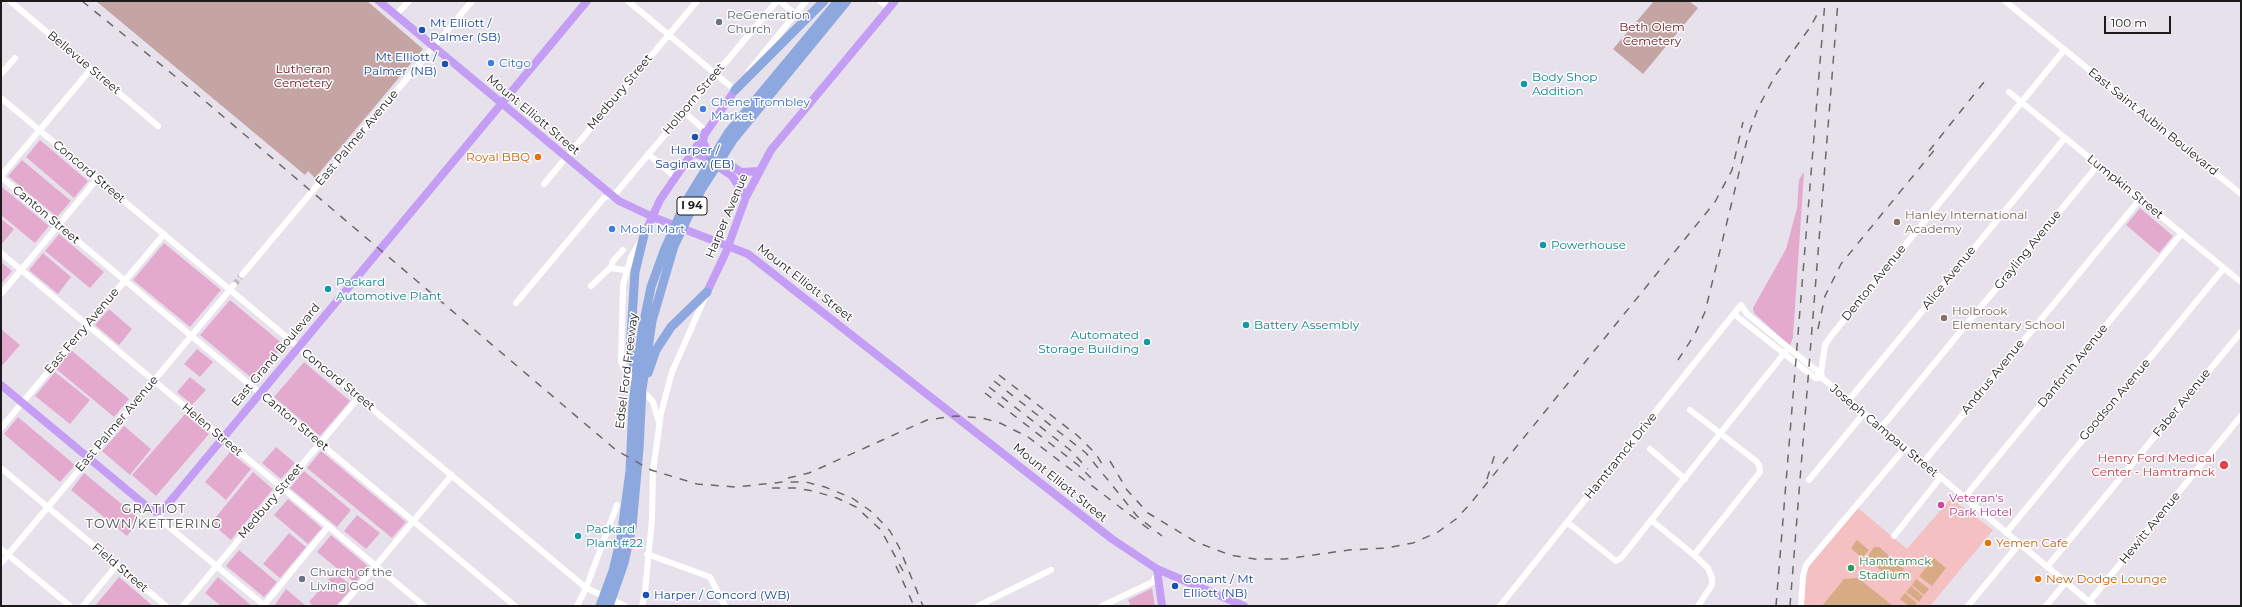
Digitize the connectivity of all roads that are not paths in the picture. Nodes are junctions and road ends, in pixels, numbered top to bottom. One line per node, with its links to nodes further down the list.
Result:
1 (10, 1): 22 (street, Bellevue Street)
2 (379, 1): 17 (main road, Mount Elliott Street)
3 (408, 1): 17 (street)
4 (472, 1): 19 (street, East Palmer Avenue)
5 (587, 1): 29 (main road, East Grand Boulevard)
6 (628, 1): 18 (street)
7 (697, 1): 18 (street, Medbury Street)
8 (778, 1): 16 (street); 24 (street, Holborn Street)
9 (806, 1): 16 (street)
10 (824, 1): 25 (highway)
11 (838, 1): 78 (highway, Edsel Ford Freeway / I 94)
12 (847, 1): 82 (highway, Edsel Ford Freeway / I 94)
13 (880, 1): 15 (street)
14 (2005, 1): 20 (street, East Saint Aubin Boulevard)
15 (892, 4): 40 (main road, Harper Avenue)
16 (795, 14): 25 (street)
17 (396, 16): 19 (main road, Mount Elliott Street)
18 (668, 35): 24 (street); 38 (street, Medbury Street)
19 (434, 47): 29 (main road, Mount Elliott Street); 62 (street, East Palmer Avenue)
20 (2064, 50): 28 (street, Denton Avenue); 46 (street, East Saint Aubin Boulevard)
21 (15, 58): 23 (street)
22 (91, 69): 31 (street, Bellevue Street); 32 (street)
23 (1, 74)
24 (716, 74): 25 (street); 30 (street, Holborn Street)
25 (735, 90): 33 (main road)
26 (2009, 92): 28 (street, Lumpkin Street)
27 (1, 98): 32 (street, Concord Street)
28 (2022, 103): 34 (street, Lumpkin Street); 79 (street, Denton Avenue)
29 (501, 104): 38 (main road, Mount Elliott Street); 75 (main road, East Grand Boulevard)
30 (684, 112): 33 (street); 36 (street, Holborn Street)
31 (158, 126)
32 (39, 130): 42 (street); 44 (street, Concord Street)
33 (705, 131): 35 (main road); 37 (main road, Harper Avenue)
34 (2064, 138): 39 (street, Lumpkin Street); 86 (street, Alice Avenue)
35 (705, 153): 37 (main road); 41 (main road)
36 (648, 154): 43 (street); 47 (street, Holborn Street)
37 (689, 155): 43 (main road, Harper Avenue)
38 (566, 158): 45 (street, Medbury Street); 47 (main road, Mount Elliott Street)
39 (2098, 165): 49 (street, Lumpkin Street); 94 (street, Grayling Avenue)
40 (759, 172): 41 (main road); 48 (main road, Harper Avenue)
41 (734, 173): 48 (main road)
42 (1, 176): 51 (street, Canton Street)
43 (675, 176): 50 (main road, Harper Avenue)
44 (97, 179): 51 (street); 53 (street, Concord Street)
45 (544, 184)
46 (2241, 194)
47 (610, 195): 50 (main road, Mount Elliott Street); 69 (street, Holborn Street)
48 (746, 197): 55 (main road, Harper Avenue)
49 (2140, 199): 52 (street, Lumpkin Street); 101 (street, Andrus Avenue)
50 (653, 217): 54 (main road, Harper Avenue); 55 (main road, Mount Elliott Street)
51 (58, 225): 60 (street); 63 (street, Canton Street)
52 (2182, 233): 59 (street, Lumpkin Street); 108 (street, Danforth Avenue)
53 (164, 234): 63 (street, East Ferry Avenue); 66 (street, Concord Street)
54 (644, 235): 61 (street, Harper Avenue); 78 (highway)
55 (728, 244): 67 (main road, Harper Avenue); 128 (main road, Mount Elliott Street)
56 (623, 250): 58 (street)
57 (1, 253): 60 (street, Helen Street)
58 (611, 267): 61 (street); 65 (street)
59 (2224, 268): 64 (street, Lumpkin Street); 116 (street, Goodson Avenue)
60 (21, 270): 68 (street); 72 (street, Helen Street)
61 (626, 270): 88 (street, Harper Avenue)
62 (242, 275)
63 (125, 280): 72 (street, East Ferry Avenue); 74 (street, Canton Street)
64 (2241, 282)
65 (591, 286)
66 (232, 287): 74 (street, East Palmer Avenue); 75 (street, Concord Street)
67 (707, 292): 82 (highway); 85 (street, Harper Avenue)
68 (1, 294)
69 (516, 303)
70 (1741, 305): 71 (street, Hamtramck Drive); 76 (street, Joseph Campau Street)
71 (1734, 314): 77 (street, Joseph Campau Street); 114 (street, Hamtramck Drive)
72 (87, 325): 80 (street, Helen Street); 87 (street, East Ferry Avenue)
73 (2241, 332): 127 (street, Faber Avenue)
74 (191, 336): 80 (street, East Palmer Avenue); 83 (street, Canton Street)
75 (298, 348): 83 (main road, East Grand Boulevard); 84 (street, Concord Street)
76 (1788, 348): 77 (street); 79 (street, Joseph Campau Street)
77 (1784, 353): 79 (street, Joseph Campau Street); 95 (street)
78 (636, 374): 145 (highway, Edsel Ford Freeway / I 94)
79 (1822, 378): 86 (street, Joseph Campau Street)
80 (154, 380): 96 (street, Helen Street); 100 (street, East Palmer Avenue)
81 (1, 385): 87 (main road)
82 (642, 389): 146 (highway, Edsel Ford Freeway / I 94)
83 (260, 393): 96 (main road, East Grand Boulevard); 97 (street, Canton Street)
84 (359, 397): 97 (street, Medbury Street); 103 (street, Concord Street)
85 (664, 400): 88 (street); 93 (street, Harper Avenue)
86 (1848, 401): 90 (street, Joseph Campau Street)
87 (22, 402): 92 (street, East Ferry Avenue); 100 (main road)
88 (653, 402): 93 (street, Harper Avenue)
89 (1690, 410): 95 (street)
90 (1864, 413): 94 (street, Joseph Campau Street); 106 (street)
91 (2241, 416): 134 (street, Hewitt Avenue)
92 (1, 428)
93 (658, 428): 120 (street, Harper Avenue)
94 (1881, 428): 98 (street, Joseph Campau Street)
95 (1722, 433): 105 (street); 122 (street)
96 (223, 438): 107 (street, Helen Street); 111 (main road, East Grand Boulevard)
97 (320, 443): 107 (street, Medbury Street); 113 (street, Canton Street)
98 (1905, 448): 101 (street, Joseph Campau Street); 155 (street)
99 (1650, 449): 105 (street)
100 (89, 458): 110 (street, East Palmer Avenue); 111 (main road)
101 (1923, 463): 104 (street, Joseph Campau Street)
102 (1, 468): 110 (street, Field Street)
103 (452, 475): 113 (street); 131 (street, Concord Street)
104 (1940, 478): 108 (street, Joseph Campau Street); 117 (street)
105 (1685, 479): 112 (street)
106 (1809, 480)
107 (282, 488): 115 (street, Helen Street); 125 (street, Medbury Street)
108 (1964, 498): 116 (street, Joseph Campau Street)
109 (617, 505): 131 (street)
110 (48, 507): 121 (street, East Palmer Avenue); 124 (street, Field Street)
111 (157, 512): 125 (street)
112 (1651, 520): 114 (street); 122 (street)
113 (413, 521): 126 (street); 143 (street, Canton Street)
114 (1567, 522): 153 (street, Hamtramck Drive)
115 (328, 527): 126 (street, Helen Street); 135 (street)
116 (2006, 532): 118 (street, Joseph Campau Street)
117 (1894, 536)
118 (2019, 544): 127 (street, Joseph Campau Street); 156 (street)
119 (1, 550): 121 (street)
120 (647, 554): 147 (street, Harper Avenue); 148 (street)
121 (8, 555): 123 (street, East Palmer Avenue); 137 (street)
122 (1694, 555): 154 (street)
123 (1, 563)
124 (118, 565): 138 (street); 139 (street, Field Street)
125 (216, 566): 135 (street); 140 (street, Medbury Street)
126 (376, 566): 141 (street); 142 (street, Helen Street)
127 (2047, 567): 130 (street, Joseph Campau Street)
128 (1157, 569): 132 (main road, Mount Elliott Street); 150 (street); 151 (main road)
129 (1051, 570): 133 (street)
130 (2065, 582): 134 (street, Joseph Campau Street); 157 (street)
131 (588, 589): 136 (street, Concord Street); 144 (street)
132 (1229, 603): 152 (main road, Mount Elliott Street)
133 (987, 604): 149 (street)
134 (2091, 604)
135 (265, 605)
136 (624, 605)
137 (70, 606)
138 (84, 606)
139 (166, 606)
140 (183, 606)
141 (342, 606)
142 (423, 606)
143 (515, 606)
144 (577, 606)
145 (600, 606)
146 (609, 606)
147 (642, 606)
148 (725, 606)
149 (978, 606)
150 (1102, 606)
151 (1162, 606)
152 (1244, 606)
153 (1500, 606)
154 (1698, 606)
155 (1801, 606)
156 (1968, 606)
157 (2046, 606)

